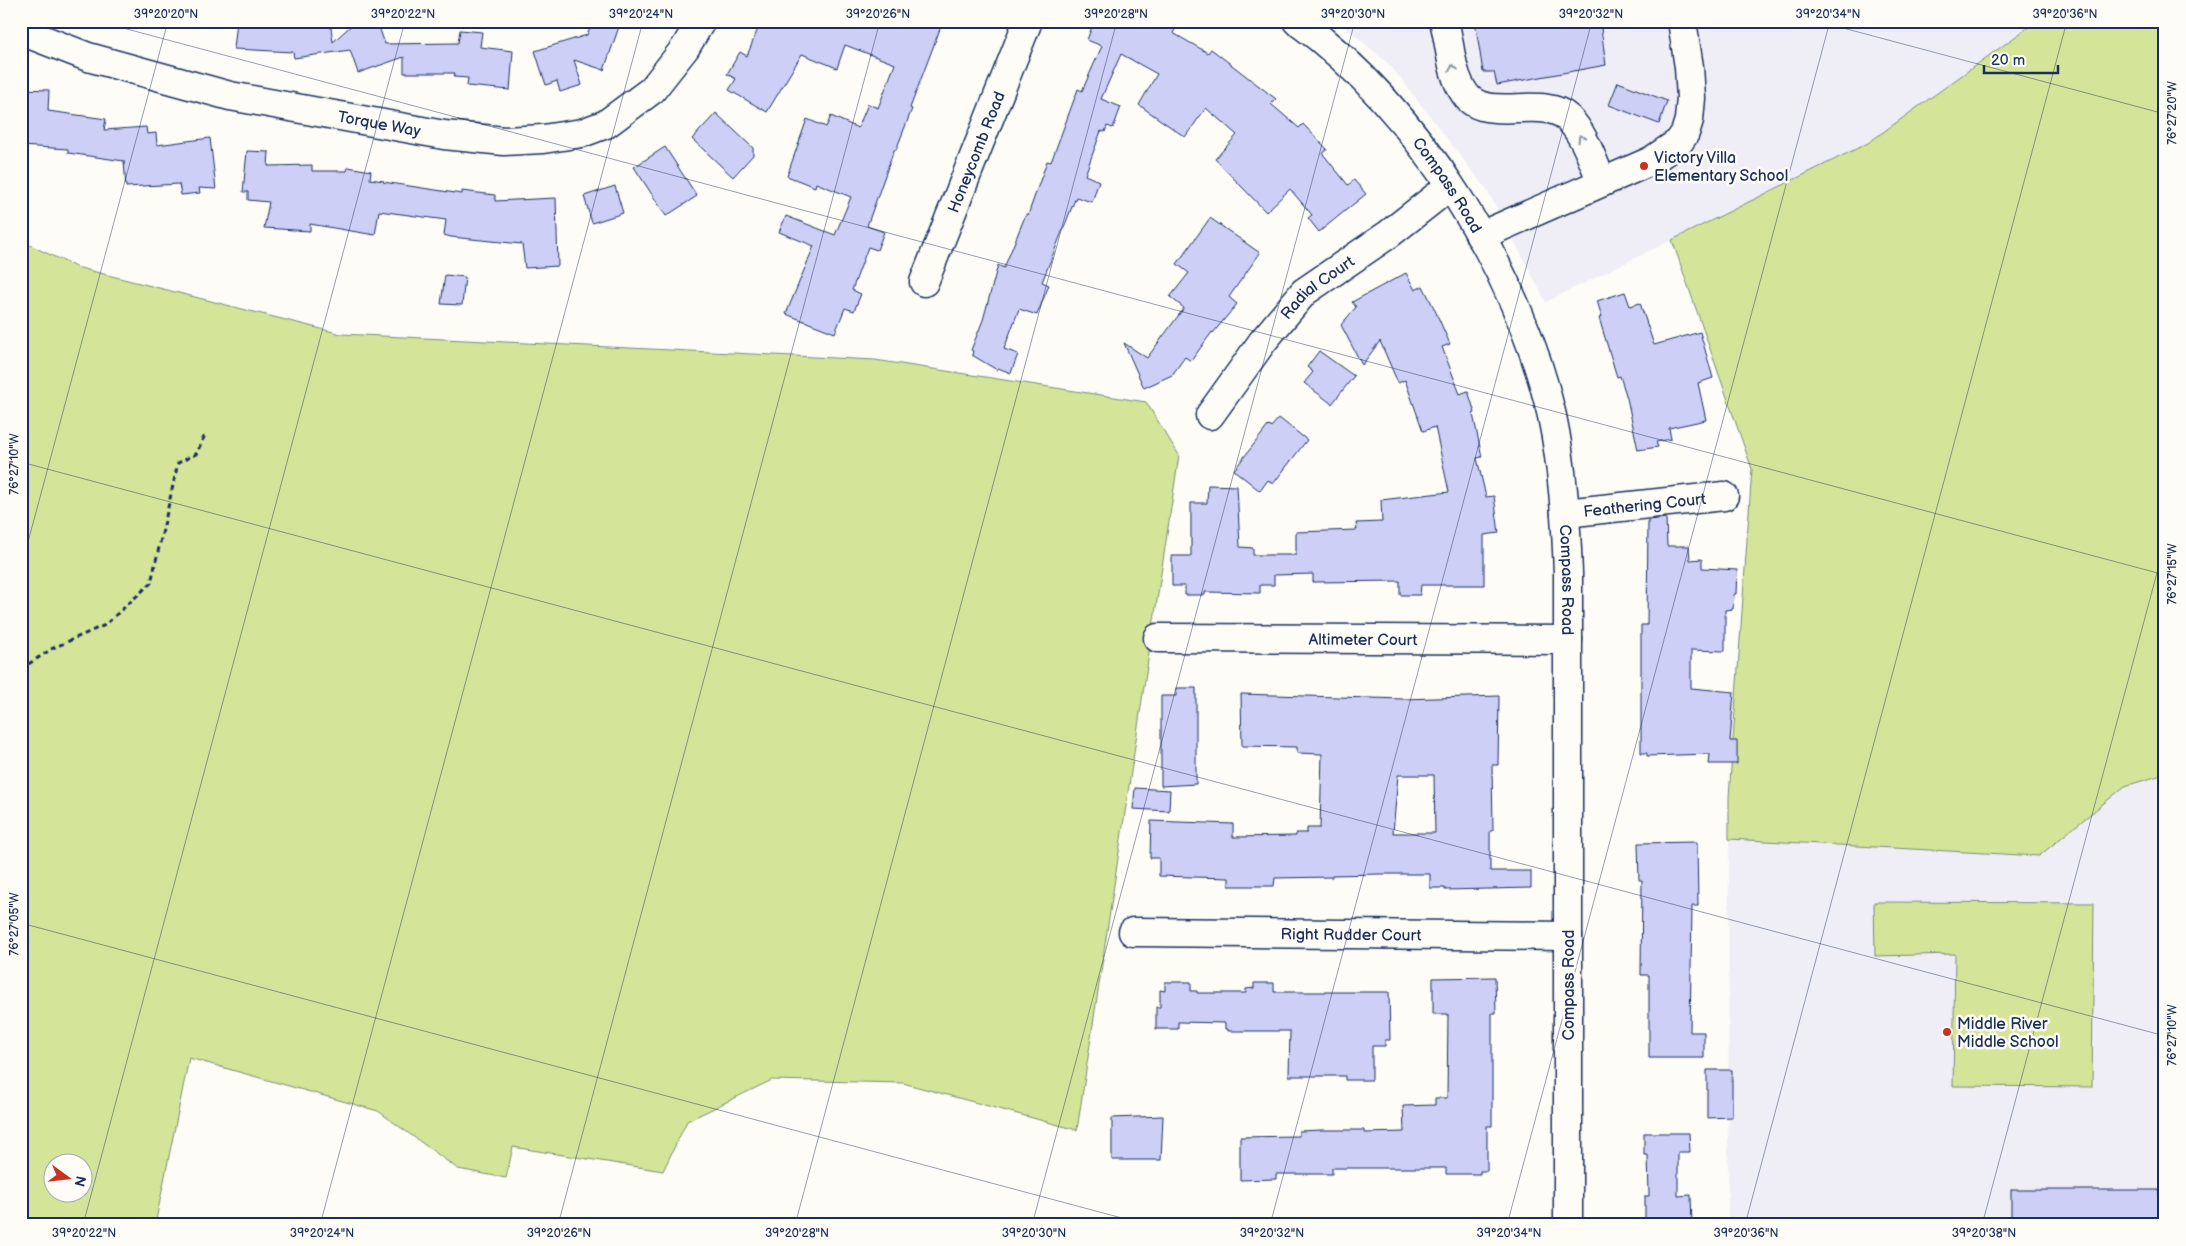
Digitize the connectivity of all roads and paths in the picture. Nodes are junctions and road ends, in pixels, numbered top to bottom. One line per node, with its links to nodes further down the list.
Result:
1 (701, 21): 6 (street, Torque Way)
2 (1028, 21): 10 (street, Honeycomb Road)
3 (1297, 21): 8 (street, Compass Road)
4 (1444, 21): 7 (street, one-way to 4)
5 (1682, 21): 7 (street)
6 (21, 30)
7 (1602, 182): 9 (street)
8 (1450, 186): 9 (street, Compass Road); 11 (street, Radial Court)
9 (1480, 236): 14 (street, Compass Road)
10 (924, 282)
11 (1210, 416)
12 (205, 435): 17 (path)
13 (1724, 496): 14 (street, Feathering Court)
14 (1566, 514): 16 (street, Compass Road)
15 (1158, 638): 16 (street, Altimeter Court)
16 (1568, 640): 19 (street, Compass Road)
17 (21, 669)
18 (1133, 932): 19 (street, Right Rudder Court)
19 (1568, 936): 20 (street, Compass Road)
20 (1568, 1225)

